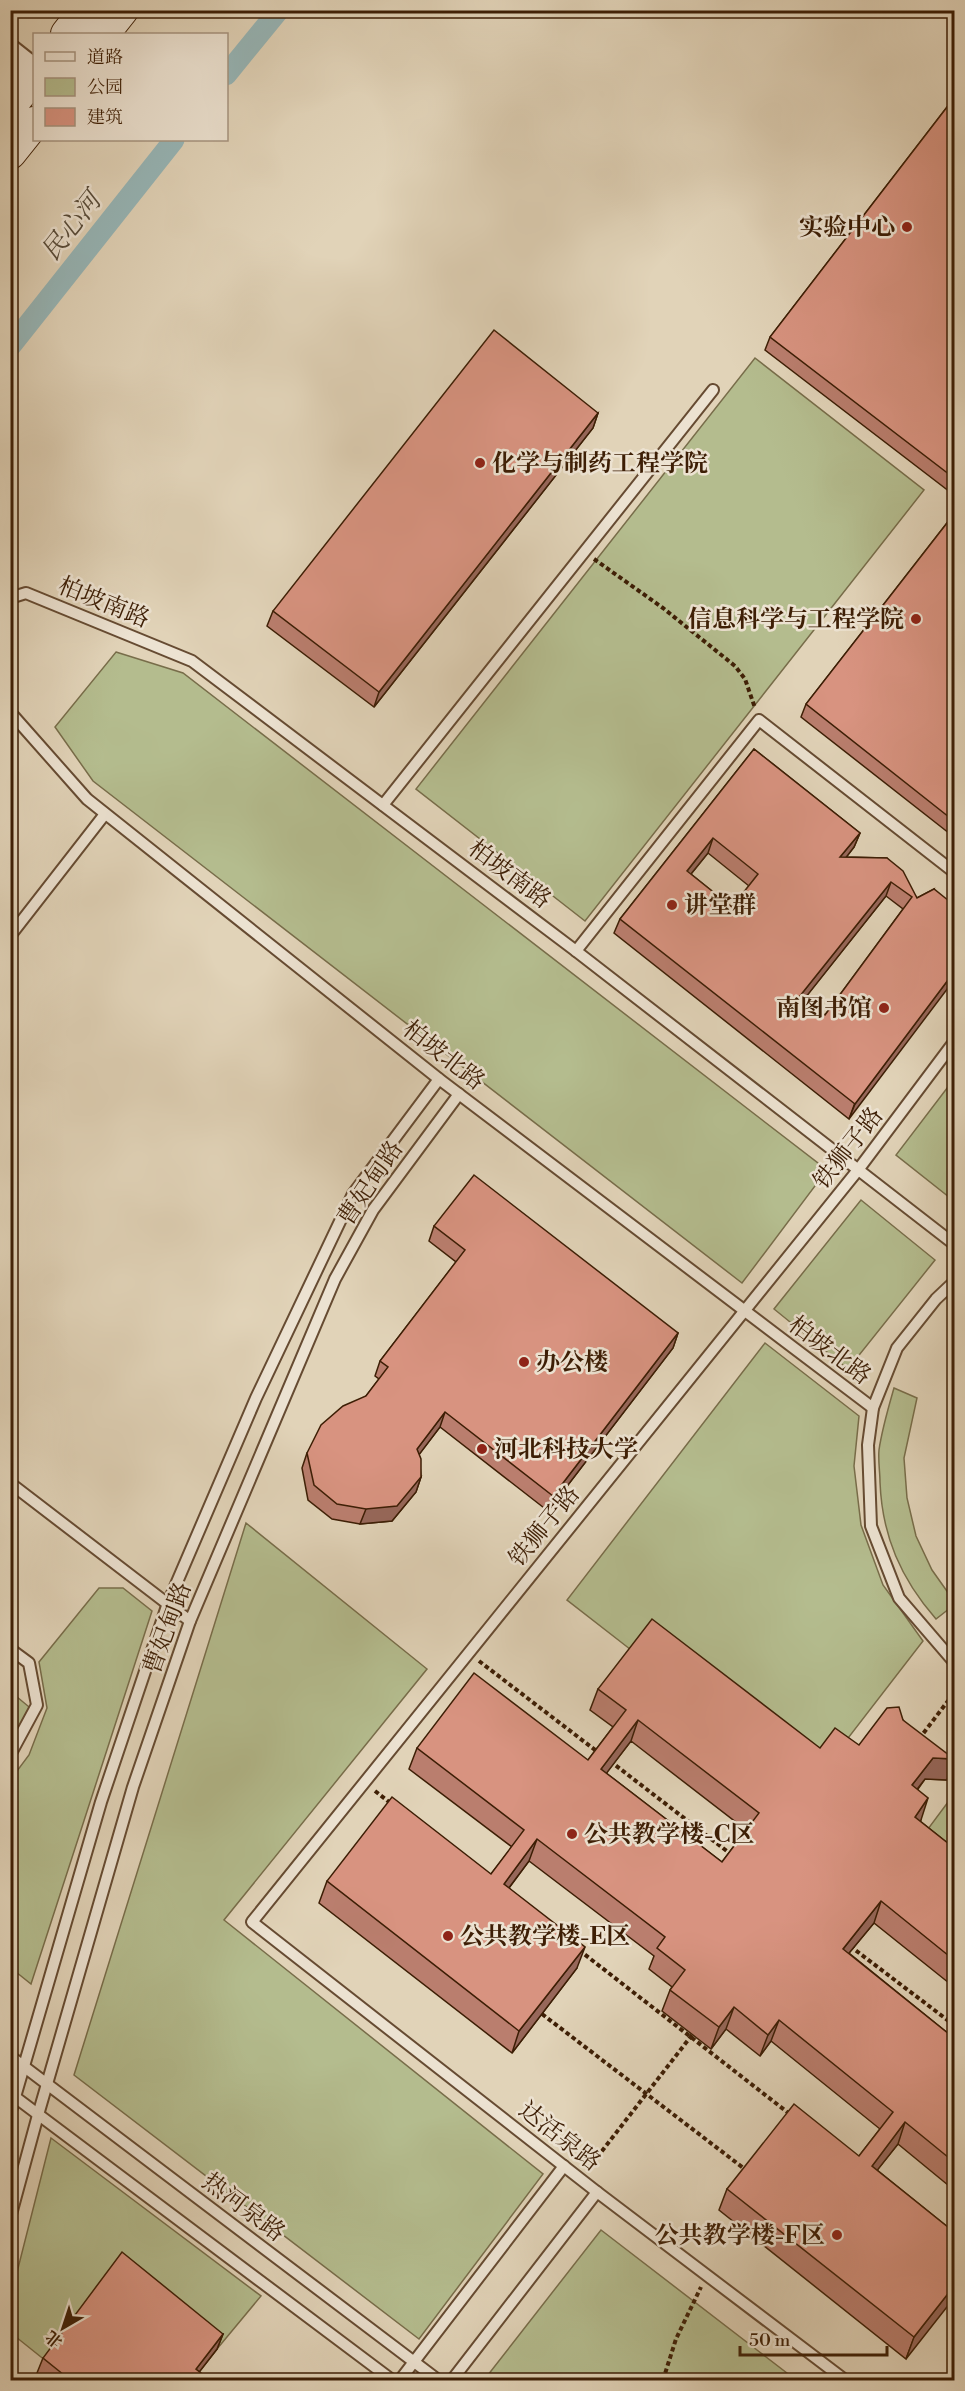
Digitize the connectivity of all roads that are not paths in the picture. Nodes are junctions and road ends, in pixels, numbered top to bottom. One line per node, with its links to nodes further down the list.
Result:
1 (86, 10): 3 (main road)
2 (122, 10): 4 (main road)
3 (68, 33)
4 (104, 33)
5 (10, 51): 6 (street)
6 (33, 69)
7 (33, 76): 8 (main road)
8 (10, 106)
9 (33, 124): 10 (main road)
10 (10, 153)
11 (713, 390): 14 (lane)
12 (10, 598): 14 (lane, 柏坡南路)
13 (10, 712): 15 (lane, 柏坡北路)
14 (383, 805): 18 (lane, 柏坡南路)
15 (105, 814): 17 (lane); 20 (lane, 柏坡北路)
16 (954, 872): 18 (lane)
17 (10, 936)
18 (576, 951): 22 (lane, 柏坡南路)
19 (954, 1041): 22 (lane, 铁狮子路)
20 (439, 1079): 21 (lane, 柏坡北路); 28 (lane, 曹妃甸路)
21 (459, 1094): 25 (lane, 柏坡北路); 29 (lane, 曹妃甸路)
22 (858, 1170): 23 (lane, 柏坡南路); 25 (lane, 铁狮子路)
23 (954, 1244)
24 (954, 1282): 26 (lane)
25 (744, 1311): 26 (lane, 柏坡北路); 33 (lane, 铁狮子路)
26 (873, 1408): 31 (lane)
27 (10, 1483): 28 (lane)
28 (168, 1604): 29 (lane); 35 (lane, 曹妃甸路)
29 (190, 1621): 36 (lane, 曹妃甸路)
30 (10, 1649): 32 (lane)
31 (954, 1662)
32 (10, 1755)
33 (252, 1922): 40 (lane, 达活泉路)
34 (10, 2056): 35 (lane, 热河泉路)
35 (24, 2067): 36 (lane, 热河泉路); 37 (lane, 曹妃甸路)
36 (47, 2084): 39 (lane, 曹妃甸路); 43 (lane, 热河泉路)
37 (13, 2096): 38 (lane, 曹妃甸路); 39 (lane, 热河泉路)
38 (10, 2114)
39 (38, 2115): 42 (lane, 曹妃甸路); 44 (lane, 热河泉路)
40 (564, 2166): 41 (lane, 达活泉路); 43 (lane)
41 (597, 2192): 47 (lane); 48 (lane, 达活泉路)
42 (10, 2218)
43 (414, 2362): 45 (lane); 46 (lane, 热河泉路)
44 (392, 2380)
45 (400, 2380)
46 (438, 2380)
47 (452, 2380)
48 (845, 2380)

